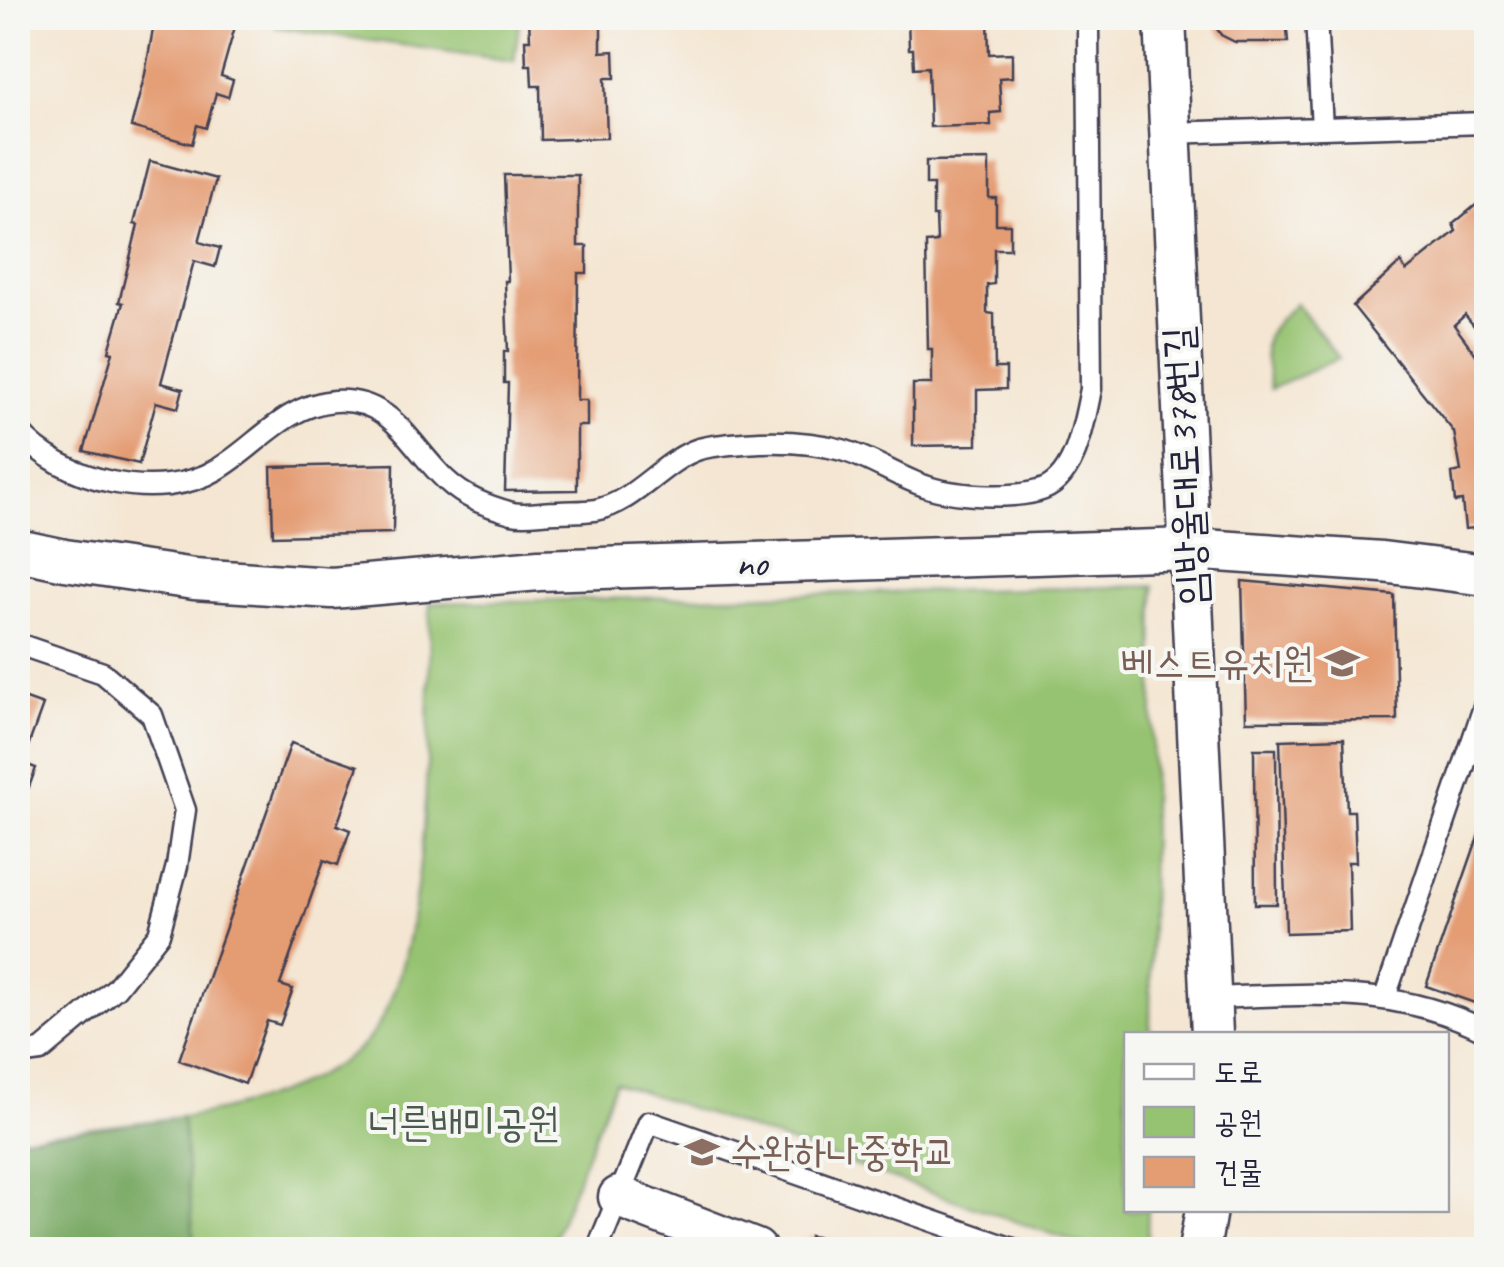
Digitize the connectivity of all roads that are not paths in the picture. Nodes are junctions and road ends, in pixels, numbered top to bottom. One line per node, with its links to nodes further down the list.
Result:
1 (1165, 18): 6 (street, 임방울대로378번길)
2 (1316, 18): 5 (lane)
3 (1088, 25): 7 (lane)
4 (1486, 123): 5 (lane)
5 (1322, 128): 6 (lane)
6 (1169, 133): 8 (street, 임방울대로378번길)
7 (18, 430)
8 (1189, 549): 9 (street, no); 10 (street, no); 14 (street, 임방울대로378번길)
9 (18, 550)
10 (1486, 576)
11 (18, 644): 16 (lane)
12 (1486, 701): 13 (lane)
13 (1385, 997): 14 (lane); 15 (lane)
14 (1211, 1016)
15 (1486, 1031)
16 (18, 1054)
17 (619, 1197): 19 (lane); 20 (street); 21 (lane)
18 (1206, 1212): 22 (street)
19 (596, 1250)
20 (756, 1250)
21 (1016, 1250)
22 (1199, 1250)

